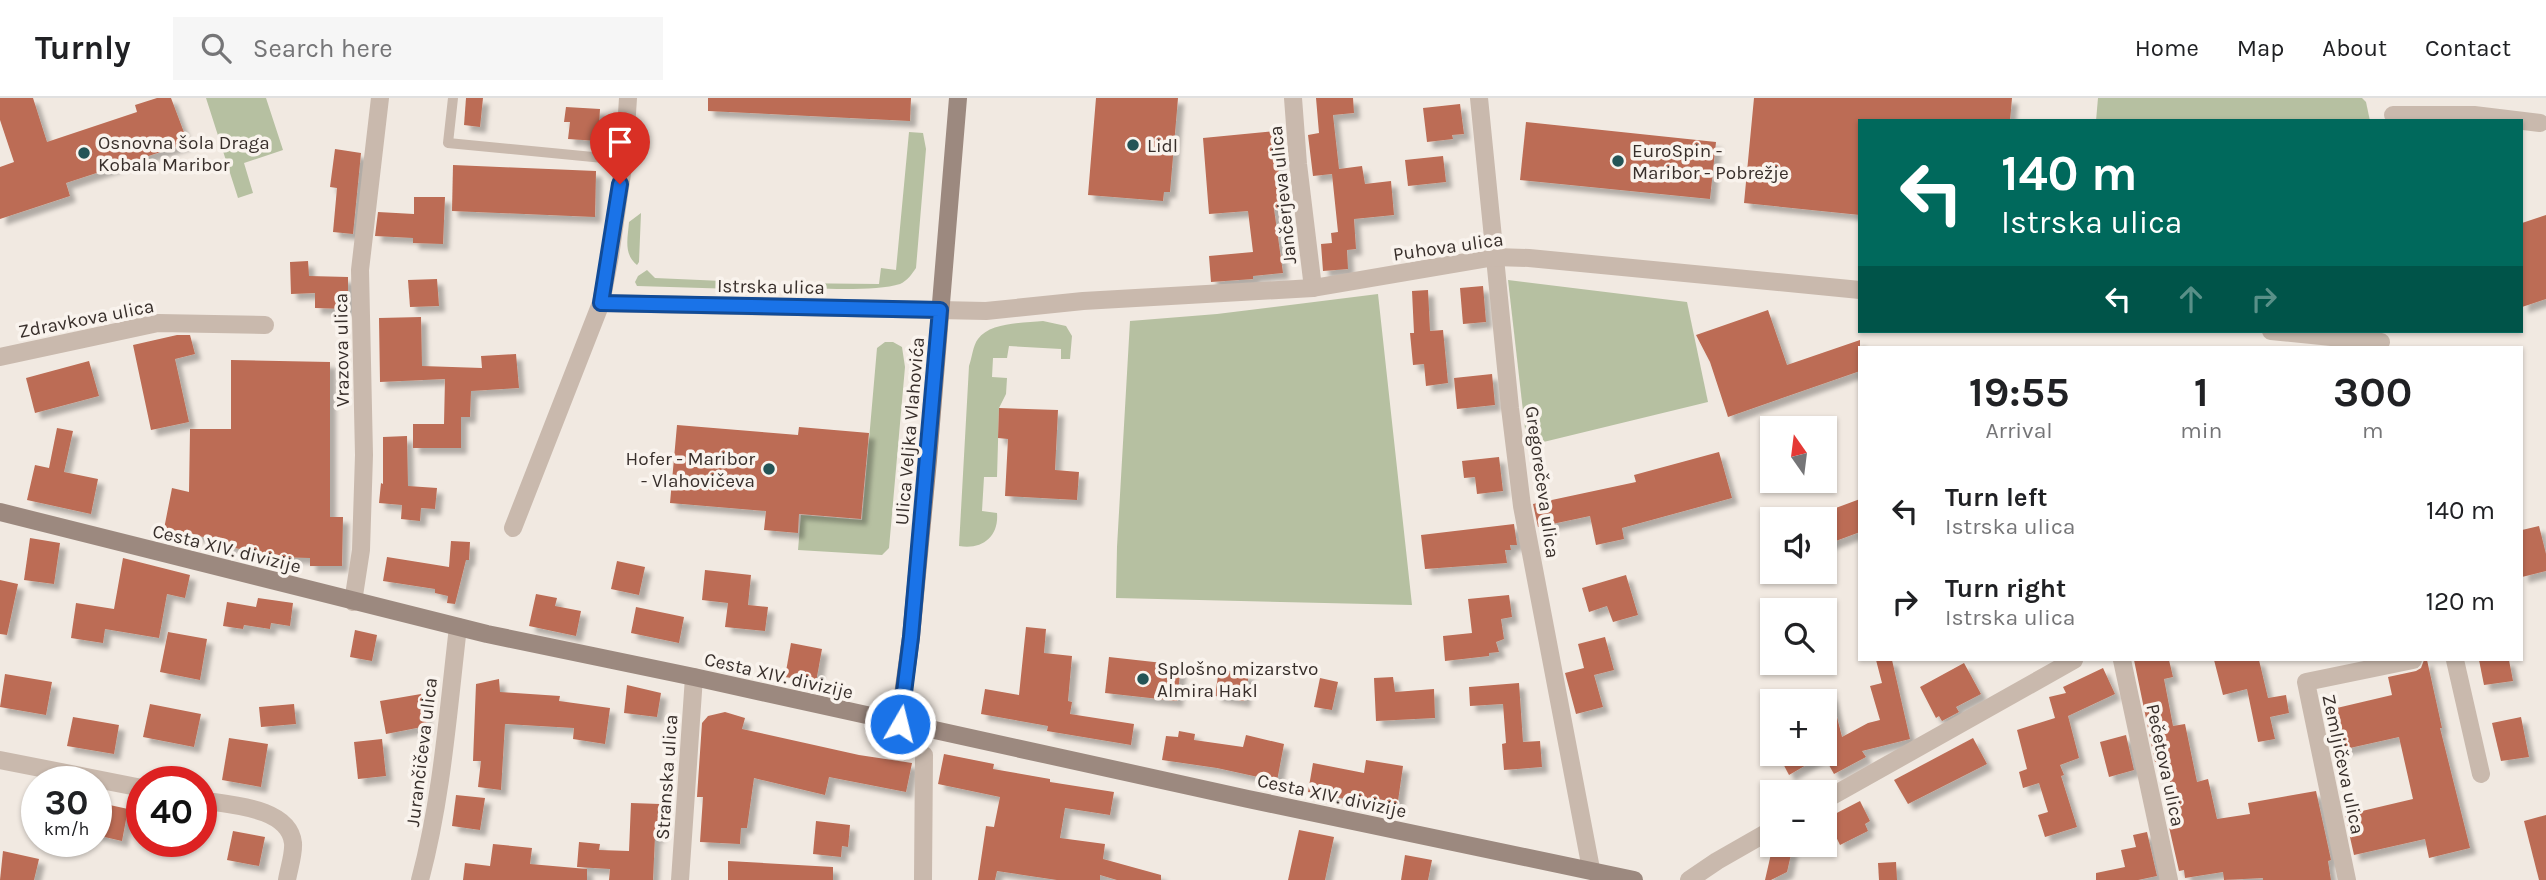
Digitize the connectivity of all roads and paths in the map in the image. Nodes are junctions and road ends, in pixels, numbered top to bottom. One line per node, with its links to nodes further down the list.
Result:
1 (380, 98): 24 (street, Vrazova ulica)
2 (453, 98): 11 (lane)
3 (628, 98): 11 (street)
4 (958, 98): 17 (street, Ulica Veljka Vlahovića)
5 (1293, 98): 13 (street, Jančerjeva ulica)
6 (1479, 98): 12 (street, Gregorečeva ulica)
7 (2394, 111): 8 (street)
8 (2508, 119)
9 (2523, 121): 10 (street)
10 (2543, 123)
11 (624, 160): 16 (street)
12 (1495, 257): 13 (street, Puhova ulica); 14 (street, Puhova ulica); 39 (street, Gregorečeva ulica)
13 (1313, 288): 15 (street, Puhova ulica)
14 (1858, 290)
15 (1083, 301): 17 (street, Istrska ulica)
16 (601, 303): 17 (street, Istrska ulica); 23 (street)
17 (940, 310): 31 (street, Ulica Veljka Vlahovića)
18 (265, 325): 21 (street, Zdravkova ulica)
19 (2296, 333): 20 (street)
20 (2382, 340)
21 (0, 356)
22 (0, 512): 24 (street, Cesta XIV. divizije)
23 (513, 528)
24 (354, 601): 25 (street, Cesta XIV. divizije)
25 (458, 627): 30 (street, Cesta XIV. divizije); 41 (street, Jurančičeva ulica)
26 (2072, 661): 36 (street)
27 (2122, 661): 46 (street, Pečetova ulica)
28 (2408, 661): 47 (street, Zemljičeva ulica)
29 (2455, 661): 34 (street)
30 (694, 677): 31 (street, Cesta XIV. divizije); 42 (street, Stranska ulica)
31 (900, 724): 39 (street, Cesta XIV. divizije)
32 (923, 755): 43 (street)
33 (0, 760): 35 (street)
34 (2481, 774)
35 (126, 785)
36 (1837, 793)
37 (217, 803): 40 (street)
38 (1760, 836): 45 (street)
39 (1591, 869): 44 (street, Cesta XIV. divizije)
40 (286, 880)
41 (421, 880)
42 (680, 880)
43 (923, 880)
44 (1634, 880)
45 (1689, 880)
46 (2169, 880)
47 (2347, 880)

